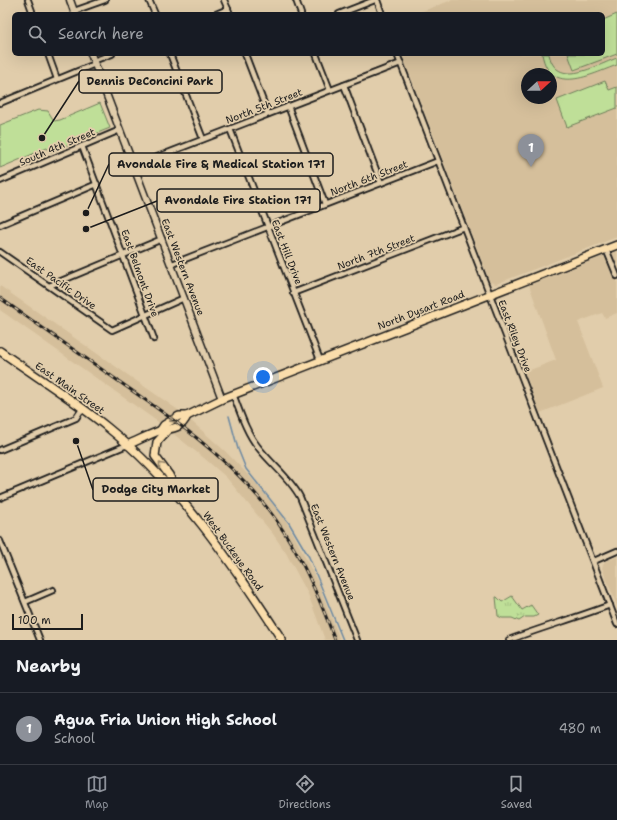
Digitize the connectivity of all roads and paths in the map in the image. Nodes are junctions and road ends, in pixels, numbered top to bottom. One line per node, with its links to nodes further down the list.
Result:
1 (28, 0): 8 (street)
2 (70, 0): 9 (main road)
3 (105, 0): 10 (street)
4 (150, 0): 11 (street)
5 (224, 0): 12 (street)
6 (296, 0): 13 (street)
7 (376, 0): 14 (street); 15 (street)
8 (32, 11)
9 (75, 12)
10 (77, 12)
11 (154, 12)
12 (229, 12)
13 (300, 12)
14 (344, 12)
15 (381, 12)
16 (49, 56): 25 (street)
17 (92, 56): 23 (main road, East Western Avenue)
18 (108, 56): 23 (street)
19 (171, 56): 33 (street)
20 (246, 56): 30 (street)
21 (317, 56): 27 (street)
22 (399, 56): 24 (street, East Riley Drive)
23 (94, 63): 25 (street); 32 (main road, East Western Avenue)
24 (401, 63): 26 (street, North 5th Street); 35 (street, East Riley Drive)
25 (57, 79): 28 (street)
26 (344, 85): 27 (street, North 5th Street); 38 (street)
27 (330, 90): 29 (street, North 5th Street)
28 (0, 103)
29 (288, 106): 30 (street, North 5th Street); 40 (street)
30 (268, 114): 31 (street, North 5th Street)
31 (230, 129): 33 (street, North 5th Street); 42 (street, East Hill Drive)
32 (120, 130): 34 (street, South 4th Street); 36 (main road, East Western Avenue)
33 (203, 139): 36 (street, North 5th Street)
34 (82, 146): 37 (street, South 4th Street); 39 (street, East Belmont Drive)
35 (438, 161): 38 (street, North 6th Street); 43 (street, East Riley Drive)
36 (134, 166): 44 (main road, East Western Avenue)
37 (0, 180)
38 (382, 183): 40 (street, North 6th Street)
39 (97, 184): 41 (street); 48 (street, East Belmont Drive)
40 (325, 204): 42 (street, North 6th Street)
41 (0, 225)
42 (268, 227): 49 (street, North 6th Street); 52 (street, East Hill Drive)
43 (464, 227): 52 (street, North 7th Street); 53 (street, East Riley Drive)
44 (162, 238): 48 (street); 49 (main road, East Western Avenue)
45 (617, 244): 46 (main road, North Dysart Road)
46 (606, 249): 50 (street); 53 (main road, North Dysart Road)
47 (0, 252): 51 (street, East Pacific Drive)
48 (124, 254): 51 (street); 55 (street, East Belmont Drive)
49 (172, 264): 54 (main road, East Western Avenue)
50 (617, 276)
51 (49, 286): 55 (street, East Pacific Drive)
52 (294, 293): 58 (street, East Hill Drive)
53 (489, 294): 58 (main road, North Dysart Road); 69 (street, East Riley Drive)
54 (184, 298): 55 (street); 60 (main road, East Western Avenue)
55 (147, 315): 56 (street, East Belmont Drive)
56 (154, 339)
57 (0, 351): 61 (main road, East Main Street)
58 (320, 360): 59 (main road, North Dysart Road)
59 (233, 394): 60 (main road, North Dysart Road); 76 (street, East Western Avenue)
60 (222, 398): 62 (main road, North Dysart Road)
61 (82, 409): 63 (main road, East Main Street); 64 (street)
62 (164, 431): 63 (main road, North Dysart Road); 66 (main road, one-way to 62)
63 (127, 445): 65 (street); 66 (main road, West Buckeye Road)
64 (0, 450)
65 (0, 498)
66 (180, 498): 75 (main road, West Buckeye Road)
67 (0, 541): 71 (street)
68 (617, 552): 69 (street)
69 (594, 561): 72 (street, East Riley Drive)
70 (53, 590): 71 (street)
71 (25, 602): 74 (street)
72 (610, 605): 73 (street, East Riley Drive); 77 (street)
73 (617, 624)
74 (40, 640)
75 (282, 640)
76 (357, 640)
77 (509, 640)

